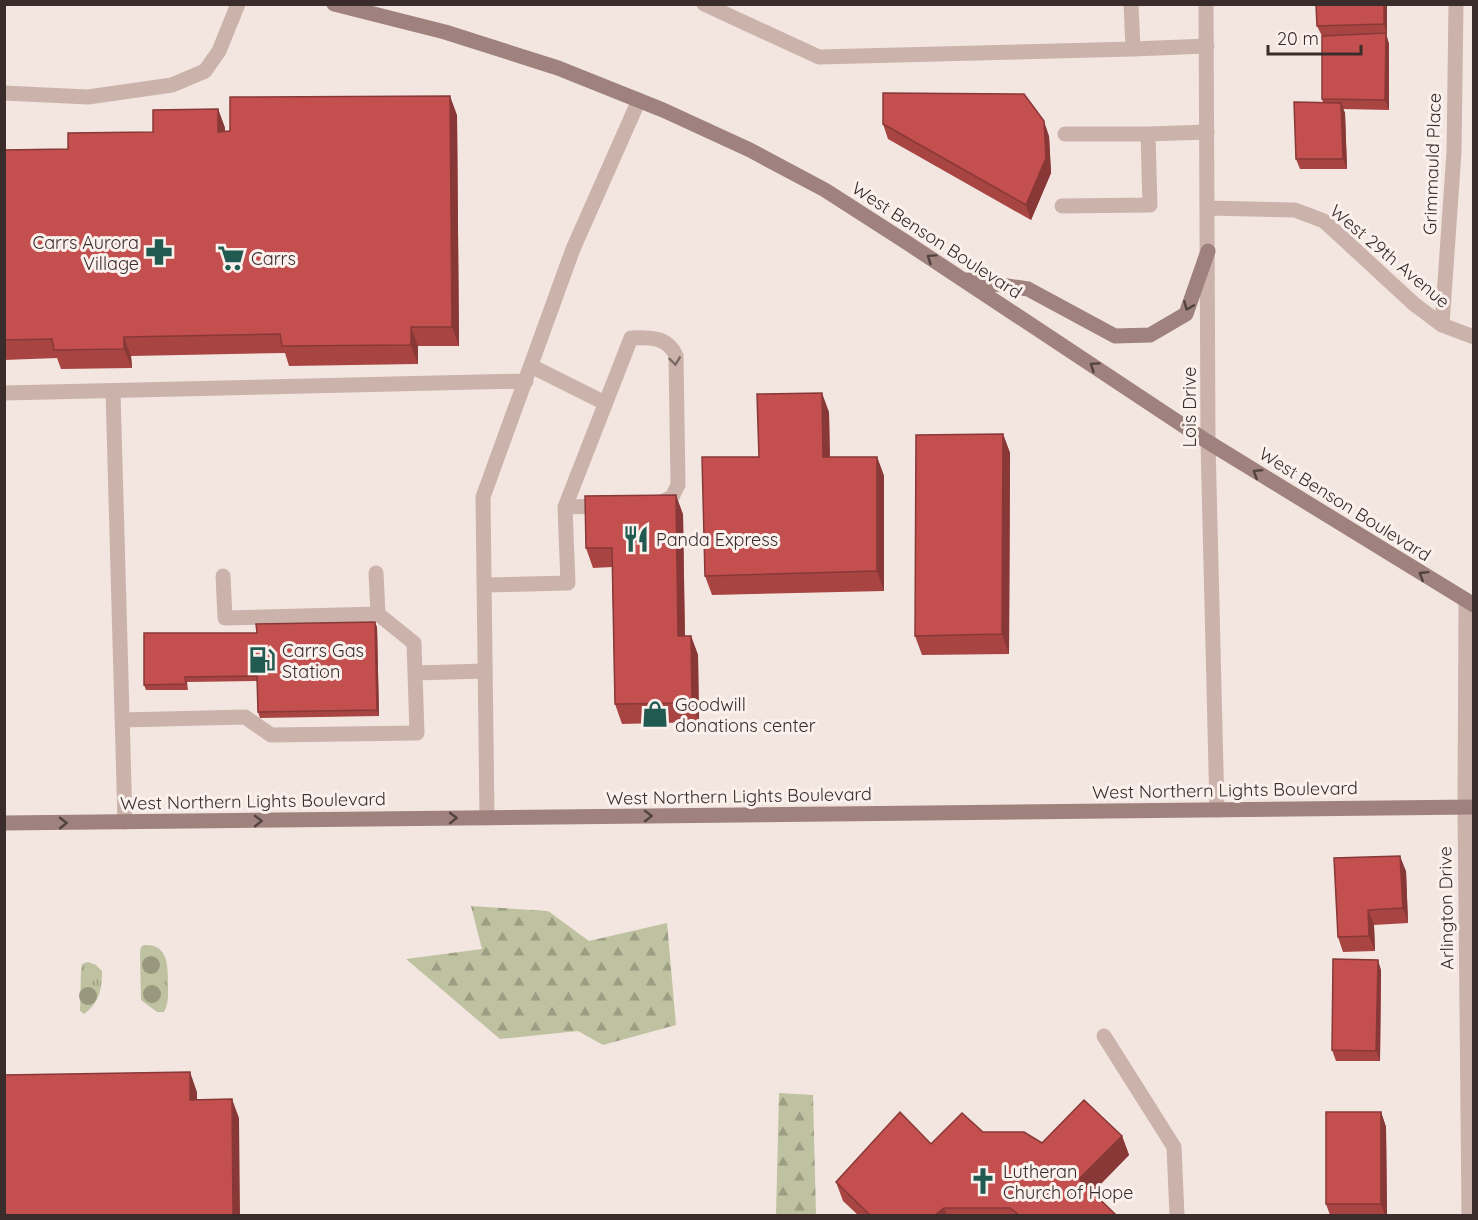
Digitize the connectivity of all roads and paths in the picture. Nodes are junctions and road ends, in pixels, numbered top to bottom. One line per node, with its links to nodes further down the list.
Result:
1 (238, 4): 9 (street)
2 (334, 4): 10 (main road, West Benson Boulevard)
3 (704, 4): 8 (street)
4 (1131, 4): 8 (street)
5 (1206, 4): 7 (street, Lois Drive)
6 (1456, 4): 18 (street, Grimmauld Place)
7 (1207, 46): 8 (street); 11 (street, Lois Drive)
8 (1133, 49)
9 (4, 93)
10 (639, 100): 17 (main road, West Benson Boulevard, one-way to 10); 20 (street)
11 (1207, 132): 13 (street); 15 (street, Lois Drive)
12 (1065, 134): 13 (street)
13 (1148, 134): 14 (street)
14 (1062, 206)
15 (1208, 208): 16 (street, Lois Drive); 18 (street, West 29th Avenue)
16 (1208, 251): 17 (main road, one-way to 17); 25 (street, Lois Drive)
17 (962, 279): 25 (main road, West Benson Boulevard, one-way to 17)
18 (1442, 326): 19 (street, West 29th Avenue)
19 (1473, 337)
20 (531, 366): 21 (street); 24 (street)
21 (526, 381): 22 (street); 31 (street)
22 (113, 391): 23 (street); 36 (street)
23 (4, 393)
24 (605, 403): 26 (street, one-way to 26); 28 (street)
25 (1208, 442): 32 (main road, West Benson Boulevard, one-way to 25); 38 (street, Lois Drive)
26 (648, 504)
27 (624, 505): 28 (street)
28 (566, 507): 31 (street)
29 (376, 573): 33 (street)
30 (224, 576): 33 (street)
31 (484, 585): 34 (street)
32 (1470, 603): 37 (street, Arlington Drive)
33 (378, 614): 35 (street)
34 (485, 671): 35 (street); 39 (street)
35 (415, 673): 36 (street)
36 (122, 720): 40 (street)
37 (1469, 807): 38 (main road, West Northern Lights Boulevard); 43 (street, Arlington Drive)
38 (1217, 810): 39 (main road, West Northern Lights Boulevard, one-way to 38)
39 (487, 818): 40 (main road, West Northern Lights Boulevard, one-way to 39)
40 (124, 822): 41 (main road, West Northern Lights Boulevard, one-way to 40)
41 (4, 823)
42 (1104, 1036): 44 (street)
43 (1470, 1080): 45 (street, Arlington Drive)
44 (1177, 1215)
45 (1469, 1215)

